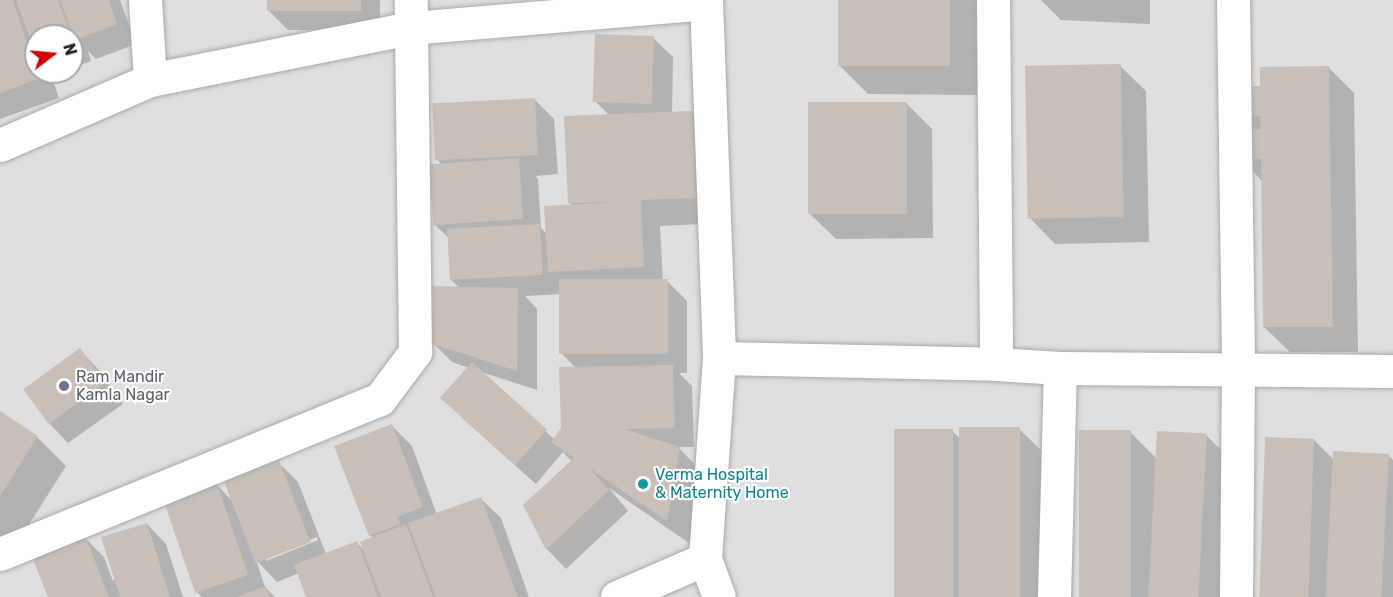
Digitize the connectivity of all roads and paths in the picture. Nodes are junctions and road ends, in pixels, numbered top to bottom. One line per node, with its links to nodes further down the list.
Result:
1 (145, 0): 6 (street)
2 (993, 0): 9 (street)
3 (1233, 0): 11 (street)
4 (706, 1): 5 (street); 8 (street)
5 (411, 14): 6 (street); 13 (street)
6 (150, 80): 7 (street)
7 (0, 145)
8 (719, 358): 9 (street); 14 (street)
9 (996, 364): 10 (street)
10 (1060, 368): 11 (street); 17 (street)
11 (1238, 369): 12 (street); 18 (street)
12 (1393, 371)
13 (0, 554)
14 (705, 559): 15 (street); 16 (street)
15 (617, 597)
16 (719, 597)
17 (1054, 597)
18 (1236, 597)

